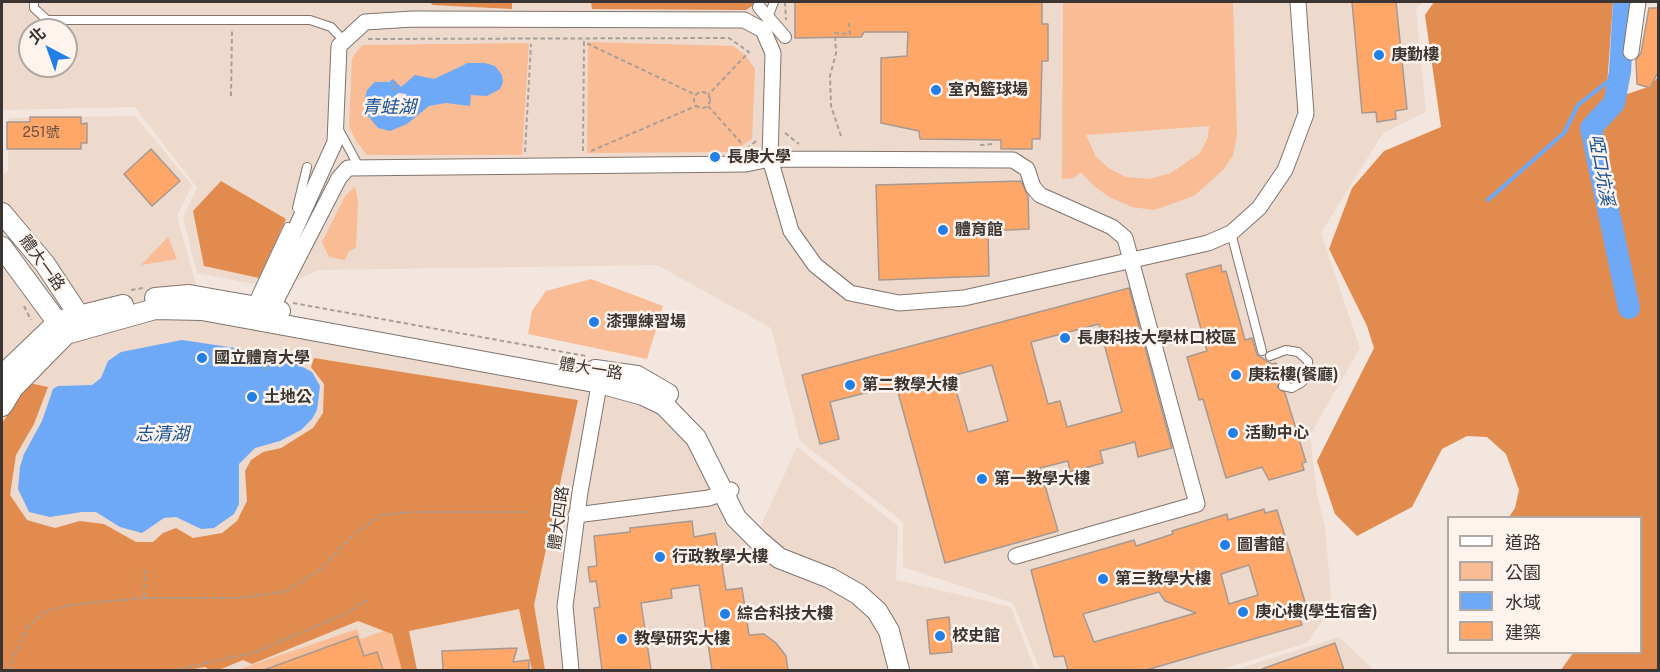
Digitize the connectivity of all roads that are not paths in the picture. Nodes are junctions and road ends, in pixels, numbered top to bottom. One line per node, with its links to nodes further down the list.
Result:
1 (34, 2): 8 (lane)
2 (774, 2): 6 (lane)
3 (1298, 2): 15 (street)
4 (1638, 2): 9 (street)
5 (759, 7): 7 (street)
6 (764, 30): 8 (street); 11 (street)
7 (785, 37)
8 (344, 41): 10 (street)
9 (1631, 52)
10 (336, 123): 13 (lane); 19 (street)
11 (770, 159): 13 (street); 17 (street); 17 (street)
12 (307, 167): 19 (lane)
13 (359, 168): 19 (street)
14 (2, 213): 20 (street, 體大一路)
15 (1231, 233): 17 (street); 22 (lane)
16 (2, 247): 21 (street, 體大一路)
17 (1131, 260): 30 (street)
18 (290, 297): 19 (street)
19 (262, 306): 20 (street, 體大一路); 24 (street, 體大一路)
20 (83, 322): 21 (street, 體大一路)
21 (62, 327): 25 (street); 27 (street)
22 (1262, 351)
23 (1270, 356): 26 (lane)
24 (601, 377): 28 (street, 體大一路); 29 (street, 體大四路)
25 (2, 381)
26 (1283, 386)
27 (2, 406)
28 (726, 492): 29 (street); 32 (street, 體大一路); 33 (street, 體大一路)
29 (576, 515): 31 (street, 體大四路)
30 (1016, 556)
31 (572, 670)
32 (899, 670)
33 (911, 670)

